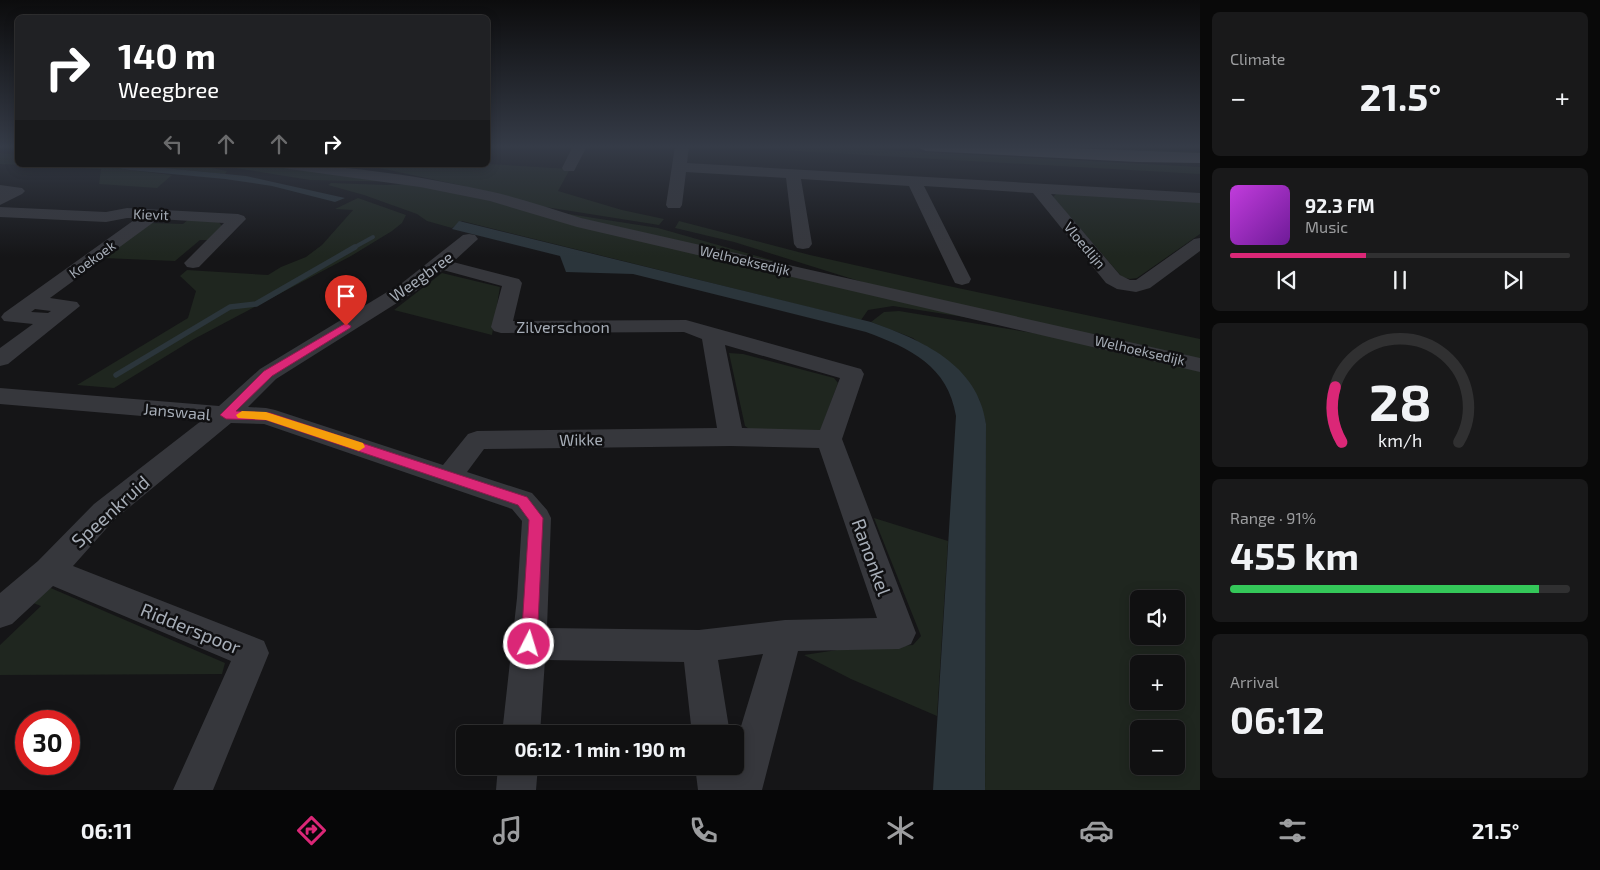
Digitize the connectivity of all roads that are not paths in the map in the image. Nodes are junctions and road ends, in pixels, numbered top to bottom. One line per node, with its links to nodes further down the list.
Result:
1 (419, 183): 23 (street, Welhoeksedijk)
2 (677, 183): 10 (street)
3 (794, 183): 16 (street)
4 (915, 183): 20 (street)
5 (947, 183): 6 (street)
6 (1038, 188): 8 (street); 17 (street, Vloedlijn)
7 (0, 190): 9 (street)
8 (1200, 198)
9 (0, 200)
10 (674, 205)
11 (0, 212): 12 (street, Kievit)
12 (20, 214): 13 (street, Kievit); 14 (street)
13 (154, 214): 18 (street, Kievit); 22 (street, Koekoek)
14 (0, 225)
15 (469, 239): 19 (street, Weegbree)
16 (803, 244)
17 (1199, 245)
18 (193, 263)
19 (440, 264): 21 (street, Zilverschoon); 25 (street, Weegbree)
20 (962, 279)
21 (712, 336): 26 (street); 27 (street, Zilverschoon)
22 (0, 359)
23 (1200, 365)
24 (0, 396): 25 (street, Janswaal)
25 (226, 415): 28 (street, Janswaal); 29 (street, Speenkruid)
26 (731, 437): 27 (street); 28 (street, Wikke)
27 (829, 439): 31 (street, Ranonkel)
28 (448, 477): 32 (street, Janswaal)
29 (49, 570): 30 (street, Speenkruid); 38 (street, Ridderspoor)
30 (0, 613)
31 (785, 636): 33 (street, Ranonkel); 41 (street)
32 (529, 644): 33 (street, Ranonkel); 34 (street, Janswaal)
33 (699, 646): 35 (street)
34 (522, 725)
35 (710, 725)
36 (517, 775): 39 (street)
37 (716, 775): 40 (street)
38 (193, 790)
39 (516, 790)
40 (718, 790)
41 (742, 790)

